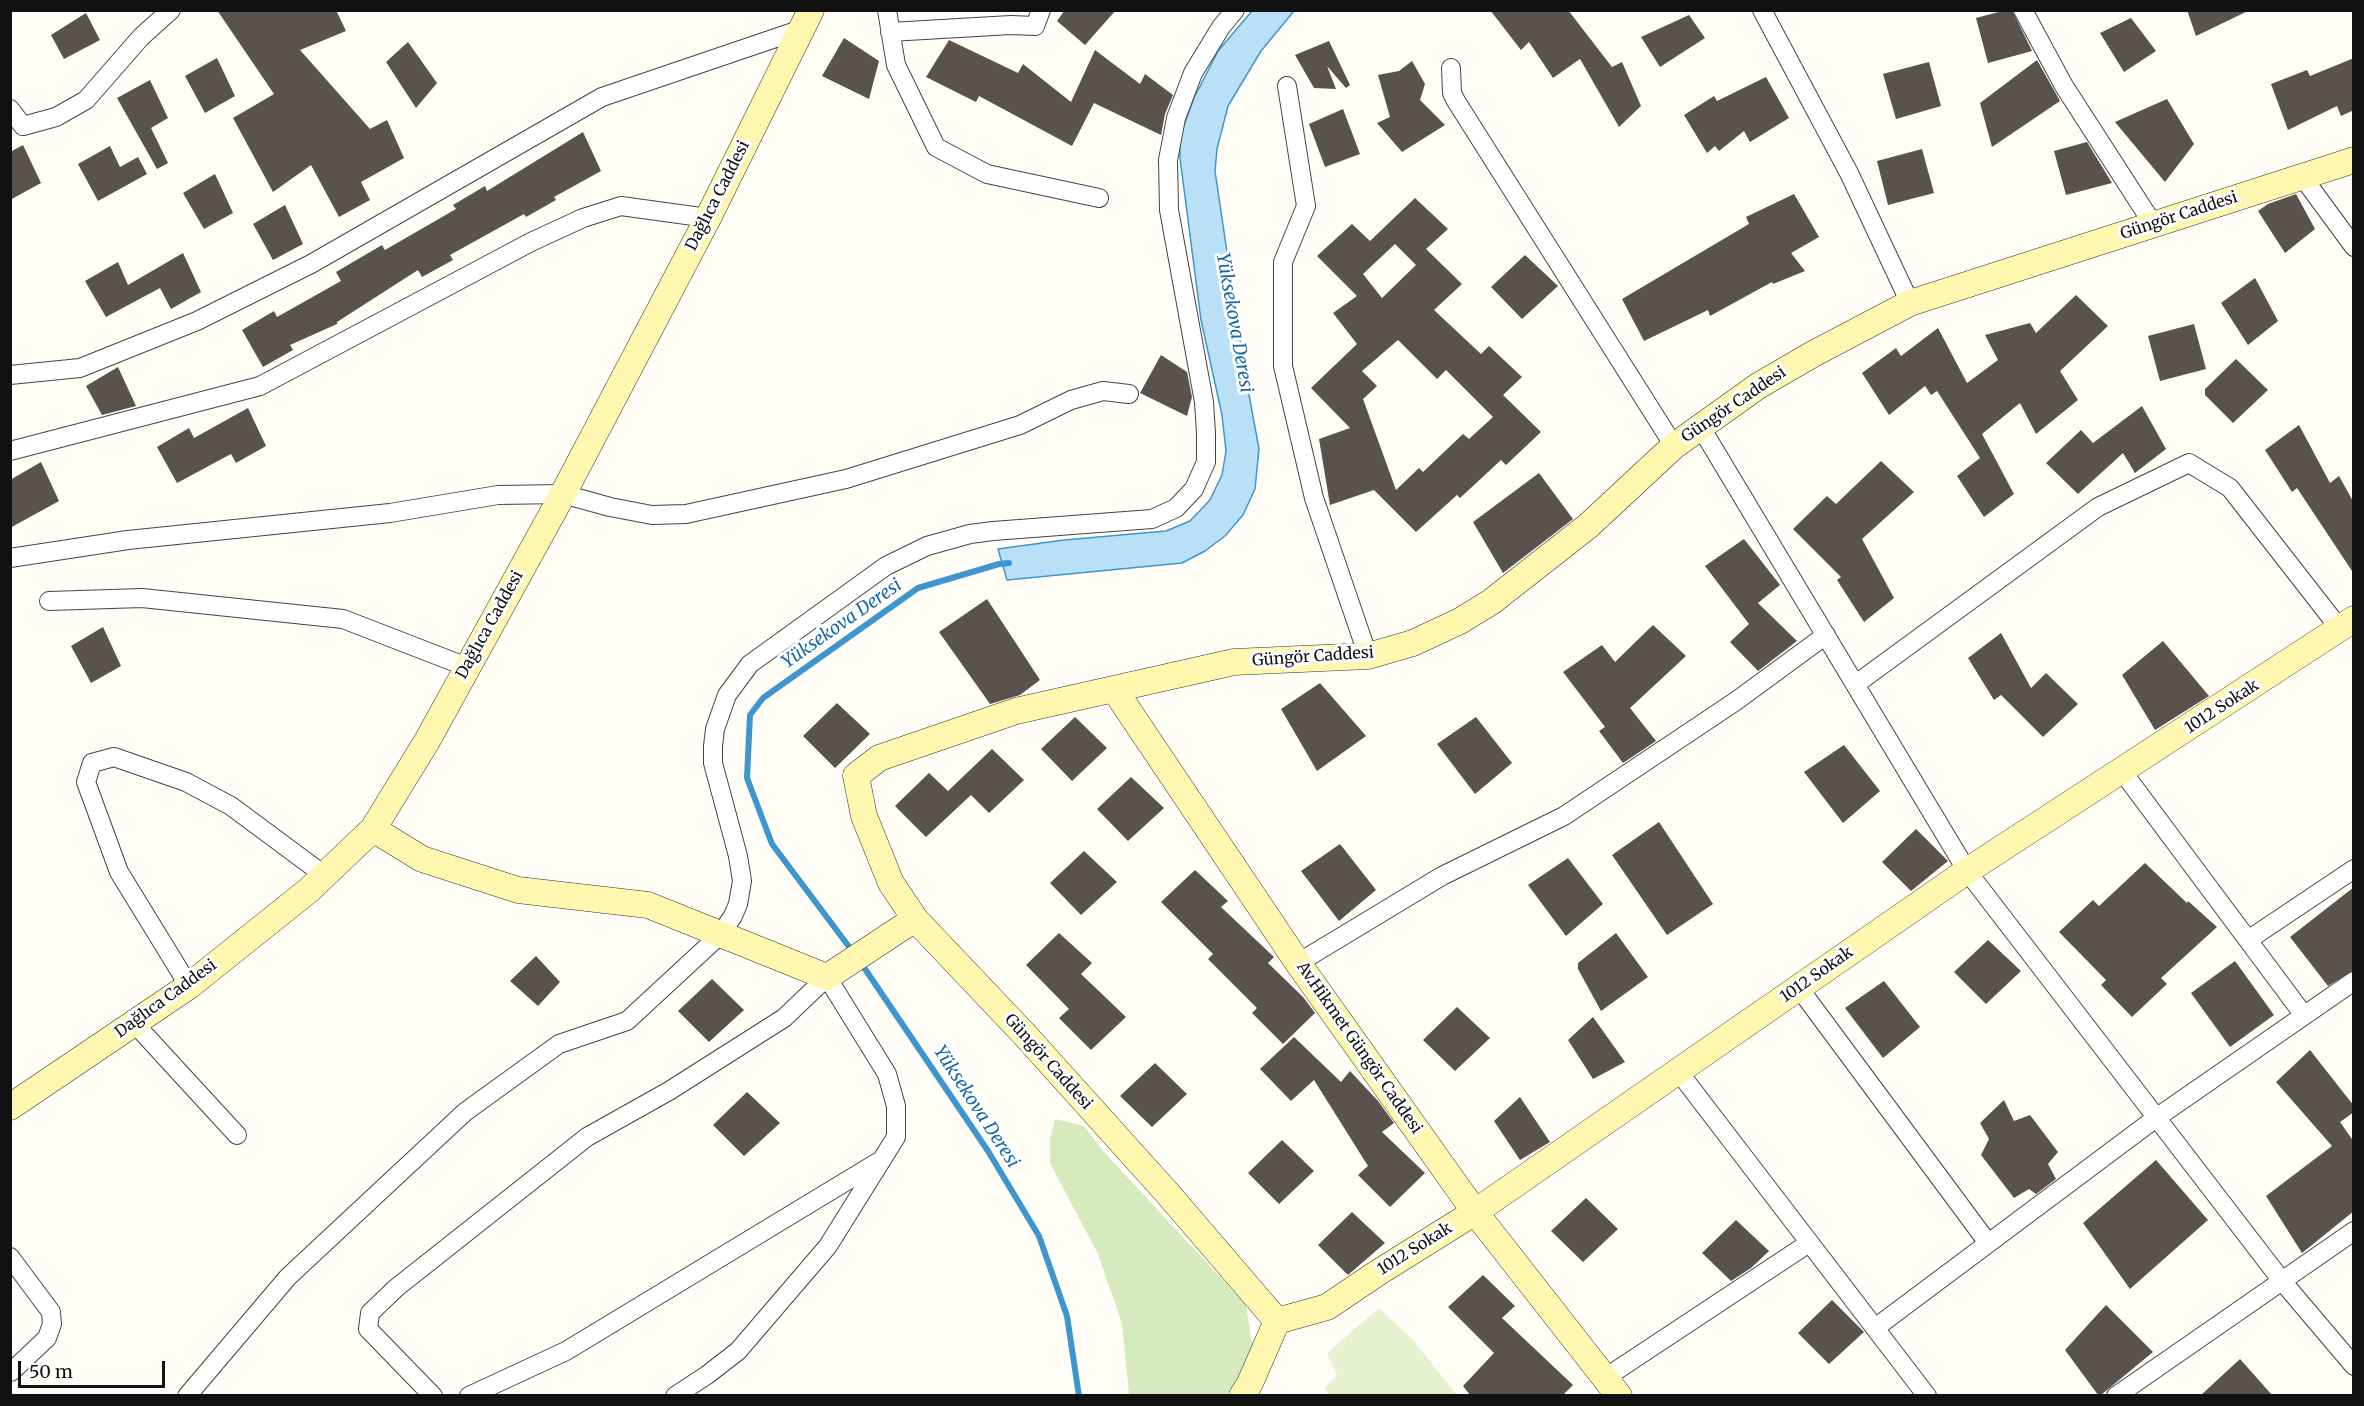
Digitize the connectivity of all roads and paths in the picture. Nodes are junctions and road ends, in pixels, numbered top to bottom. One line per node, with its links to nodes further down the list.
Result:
1 (171, 10): 12 (street)
2 (887, 10): 8 (street)
3 (1041, 10): 8 (street)
4 (1235, 10): 40 (street)
5 (1762, 10): 19 (street)
6 (2024, 10): 17 (street)
7 (806, 20): 16 (street, Dağlıca Caddesi); 20 (street)
8 (890, 32): 15 (street)
9 (1451, 68): 23 (street)
10 (1287, 86): 30 (street)
11 (10, 109): 12 (street)
12 (17, 131)
13 (2354, 160): 14 (street, Güngör Caddesi)
14 (2301, 175): 17 (street, Güngör Caddesi); 18 (street)
15 (1099, 198)
16 (708, 218): 24 (street); 25 (street, Dağlıca Caddesi)
17 (2153, 224): 19 (street, Güngör Caddesi)
18 (2354, 247)
19 (1910, 303): 22 (street, Güngör Caddesi)
20 (10, 375)
21 (1129, 394): 25 (street)
22 (1700, 426): 23 (street, Güngör Caddesi); 29 (street)
23 (1674, 446): 30 (street, Güngör Caddesi)
24 (10, 452)
25 (563, 494): 26 (street); 31 (street, Dağlıca Caddesi)
26 (10, 558)
27 (50, 601): 31 (street)
28 (2347, 624): 32 (street); 34 (street, 1012 Sokak)
29 (1826, 635): 32 (street); 42 (street)
30 (1368, 656): 33 (street, Güngör Caddesi)
31 (467, 667): 35 (street, Dağlıca Caddesi)
32 (1856, 684): 37 (street)
33 (1114, 689): 39 (street, Güngör Caddesi); 42 (street, Av.Hikmet Güngör Caddesi)
34 (2122, 771): 37 (street, 1012 Sokak); 41 (street)
35 (373, 829): 38 (street, Dağlıca Caddesi); 40 (street)
36 (2354, 869): 41 (street)
37 (1967, 871): 46 (street, 1012 Sokak); 51 (street)
38 (324, 875): 45 (street, Dağlıca Caddesi); 45 (street)
39 (915, 920): 43 (street); 60 (street, Güngör Caddesi)
40 (720, 935): 43 (street); 65 (street)
41 (2248, 940): 47 (street)
42 (1298, 963): 54 (street, Av.Hikmet Güngör Caddesi)
43 (827, 977): 53 (street); 66 (street)
44 (2354, 981): 47 (street)
45 (189, 986): 48 (street, Dağlıca Caddesi)
46 (1799, 988): 49 (street, 1012 Sokak); 57 (street)
47 (2303, 1014): 51 (street)
48 (134, 1023): 50 (street, Dağlıca Caddesi); 52 (street)
49 (1677, 1071): 54 (street, 1012 Sokak); 56 (street)
50 (10, 1107)
51 (2156, 1118): 57 (street); 59 (street)
52 (237, 1135)
53 (882, 1159): 67 (street); 68 (street)
54 (1475, 1212): 60 (street, 1012 Sokak); 64 (street, Av.Hikmet Güngör Caddesi)
55 (2354, 1231): 59 (street)
56 (1809, 1243): 61 (street); 64 (street)
57 (1988, 1243): 61 (street)
58 (10, 1257): 63 (street)
59 (2282, 1281): 62 (street); 71 (street)
60 (1277, 1321): 69 (street)
61 (1875, 1328): 70 (street)
62 (2354, 1366)
63 (11, 1372)
64 (1612, 1387)
65 (187, 1395)
66 (433, 1395)
67 (469, 1395)
68 (675, 1395)
69 (1242, 1395)
70 (1927, 1395)
71 (2116, 1395)

